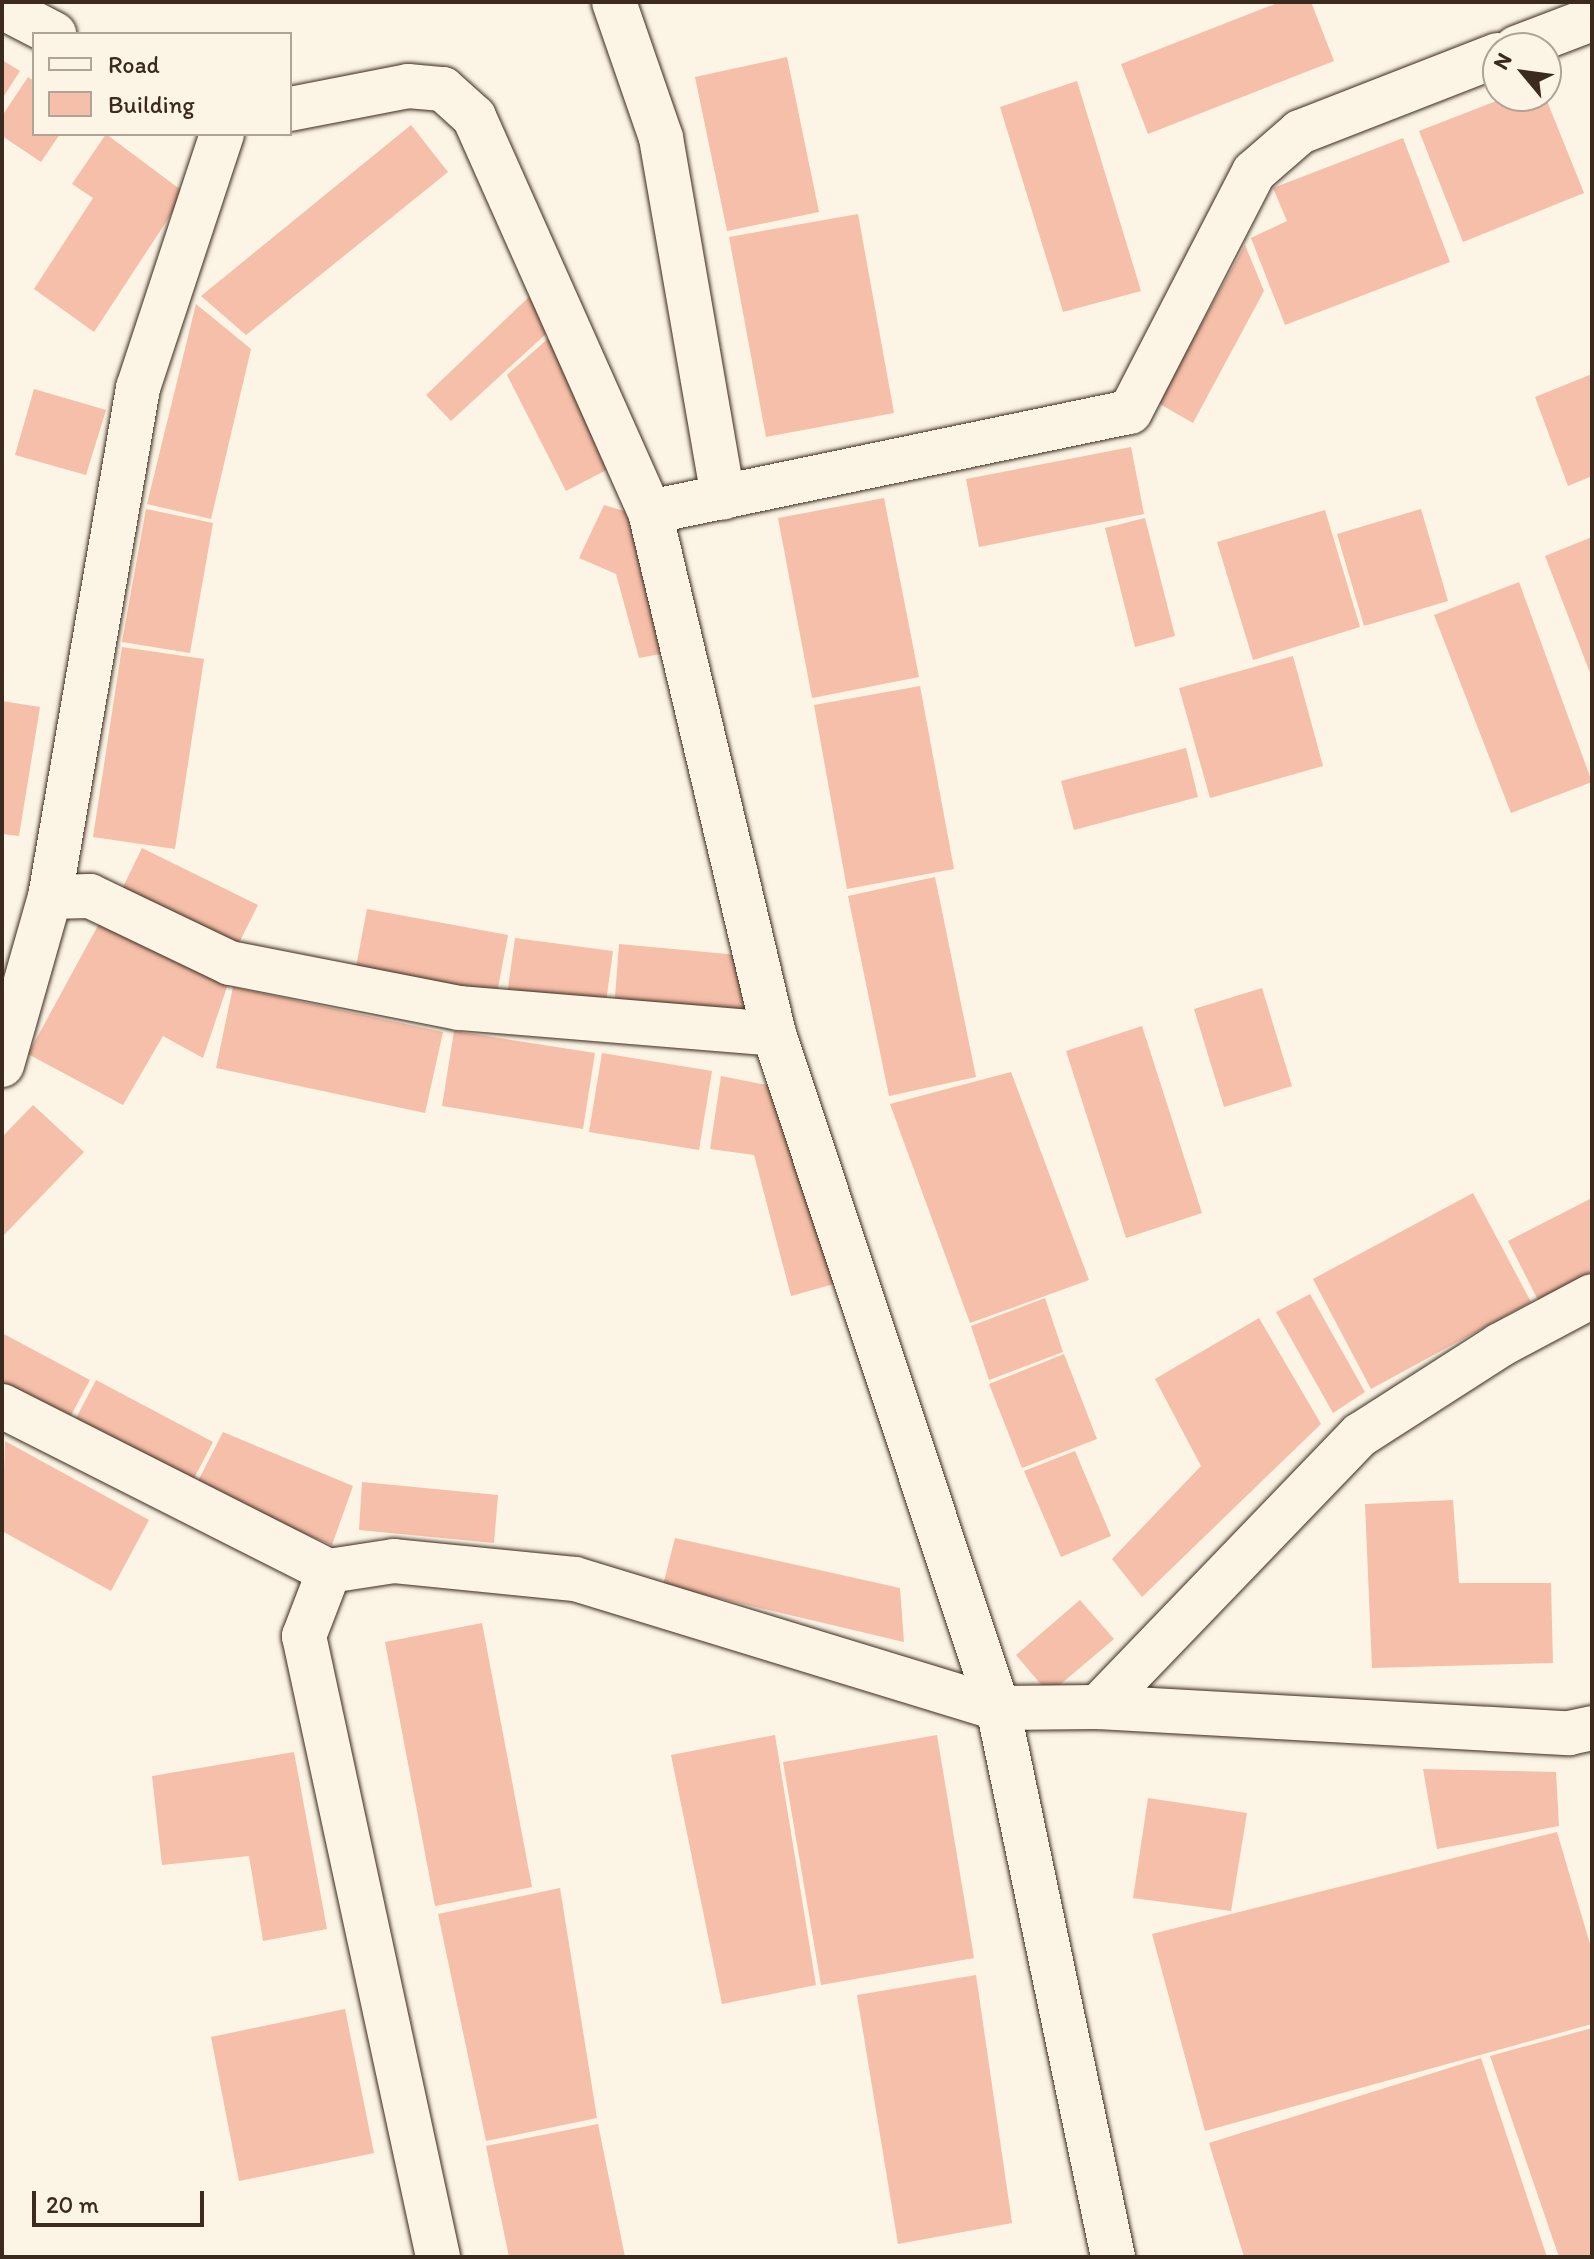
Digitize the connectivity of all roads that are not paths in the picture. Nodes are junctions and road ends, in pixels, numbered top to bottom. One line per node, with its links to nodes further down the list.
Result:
1 (614, 2): 9 (street)
2 (2, 7): 4 (street)
3 (1592, 19): 5 (street)
4 (50, 32)
5 (1558, 32)
6 (1482, 61): 9 (street)
7 (292, 109): 10 (street)
8 (221, 136): 11 (street)
9 (723, 498): 10 (street)
10 (650, 512): 12 (street)
11 (50, 897): 12 (street); 13 (street)
12 (774, 1034): 18 (street)
13 (5, 1048)
14 (1592, 1296): 17 (street)
15 (2, 1406): 16 (street)
16 (329, 1571): 18 (street); 20 (street)
17 (1098, 1707): 18 (street); 19 (street)
18 (998, 1708): 21 (street)
19 (1592, 1728)
20 (438, 2257)
21 (1113, 2257)

